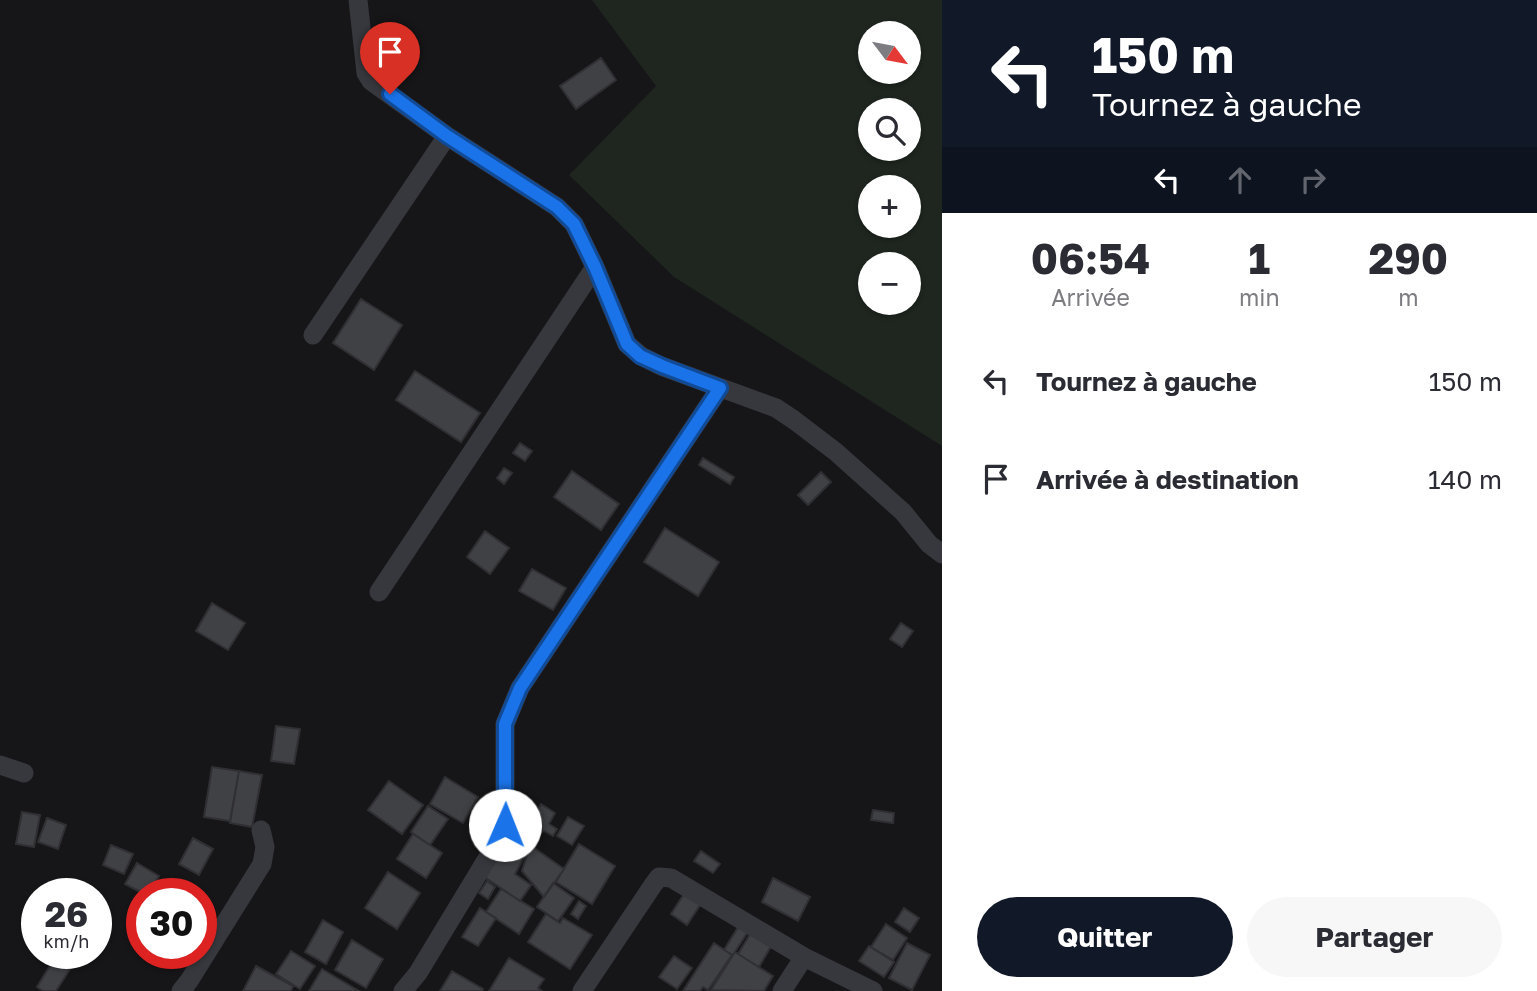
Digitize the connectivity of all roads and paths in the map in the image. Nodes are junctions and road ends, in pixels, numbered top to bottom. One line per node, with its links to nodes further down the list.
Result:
1 (358, 0): 2 (street)
2 (447, 136): 3 (street); 4 (street)
3 (595, 267): 5 (street); 7 (street)
4 (313, 335)
5 (720, 388): 6 (street); 13 (street)
6 (942, 554)
7 (379, 592)
8 (0, 765): 9 (street)
9 (24, 773)
10 (261, 830): 12 (street)
11 (804, 957): 14 (street); 15 (street); 16 (street)
12 (191, 988)
13 (403, 991)
14 (582, 991)
15 (782, 991)
16 (873, 991)

